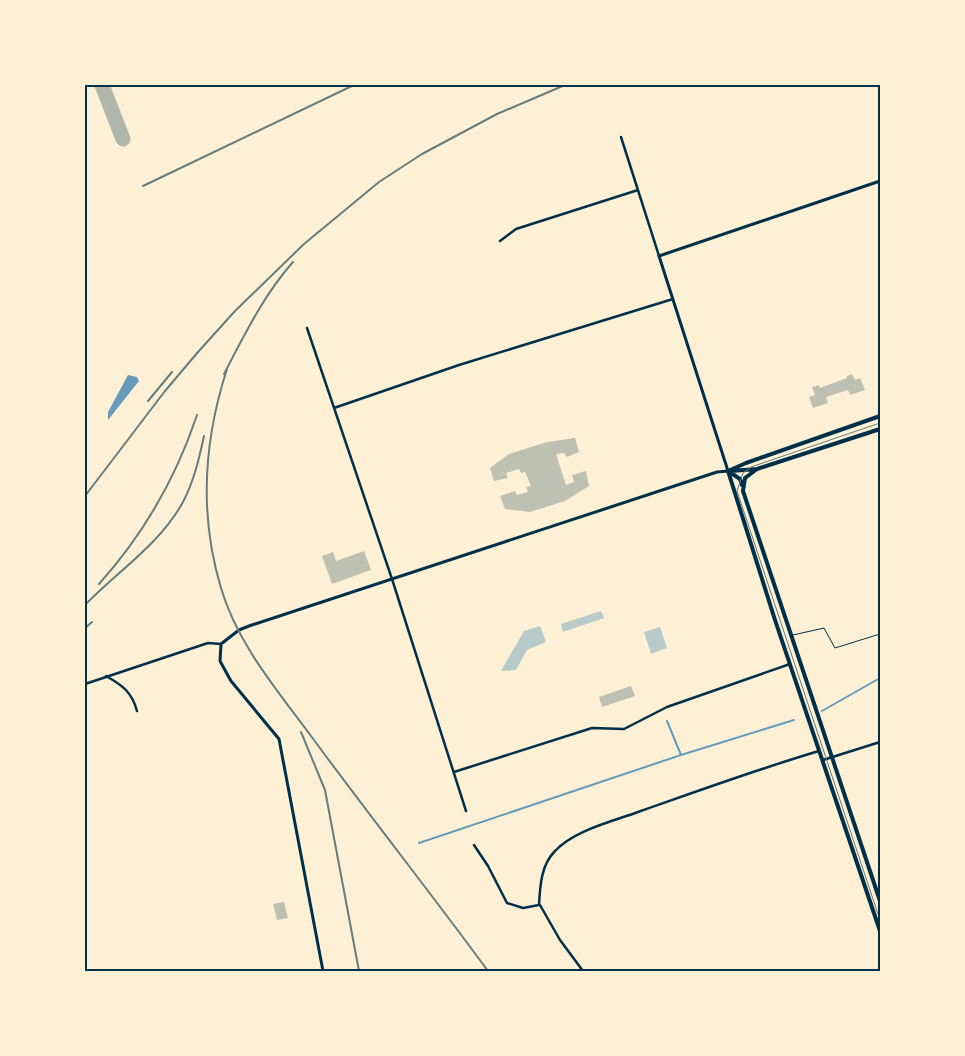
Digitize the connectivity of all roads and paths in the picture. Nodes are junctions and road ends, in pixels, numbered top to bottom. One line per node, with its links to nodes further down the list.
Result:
1 (622, 137): 3 (street)
2 (880, 181): 5 (street)
3 (638, 190): 4 (street); 5 (street)
4 (500, 241)
5 (659, 256): 6 (street)
6 (673, 299): 8 (street); 12 (street)
7 (307, 328): 8 (street)
8 (334, 408): 14 (street)
9 (880, 416): 12 (main road)
10 (880, 429): 11 (main road)
11 (757, 469): 12 (main road); 13 (main road)
12 (728, 471): 13 (main road); 14 (street); 18 (main road)
13 (743, 485): 16 (main road)
14 (392, 579): 17 (street); 26 (street)
15 (880, 634): 16 (lane)
16 (791, 635): 24 (main road)
17 (221, 644): 19 (street); 32 (street)
18 (790, 664): 23 (main road); 26 (street)
19 (106, 676): 20 (street); 21 (street)
20 (85, 684)
21 (137, 711)
22 (880, 742): 24 (street)
23 (820, 751): 25 (main road); 30 (street)
24 (831, 757): 25 (street); 29 (main road)
25 (823, 760): 31 (main road)
26 (454, 772): 27 (street)
27 (466, 811)
28 (474, 845): 30 (street)
29 (880, 901)
30 (539, 905): 33 (street)
31 (880, 931)
32 (323, 971)
33 (583, 971)

